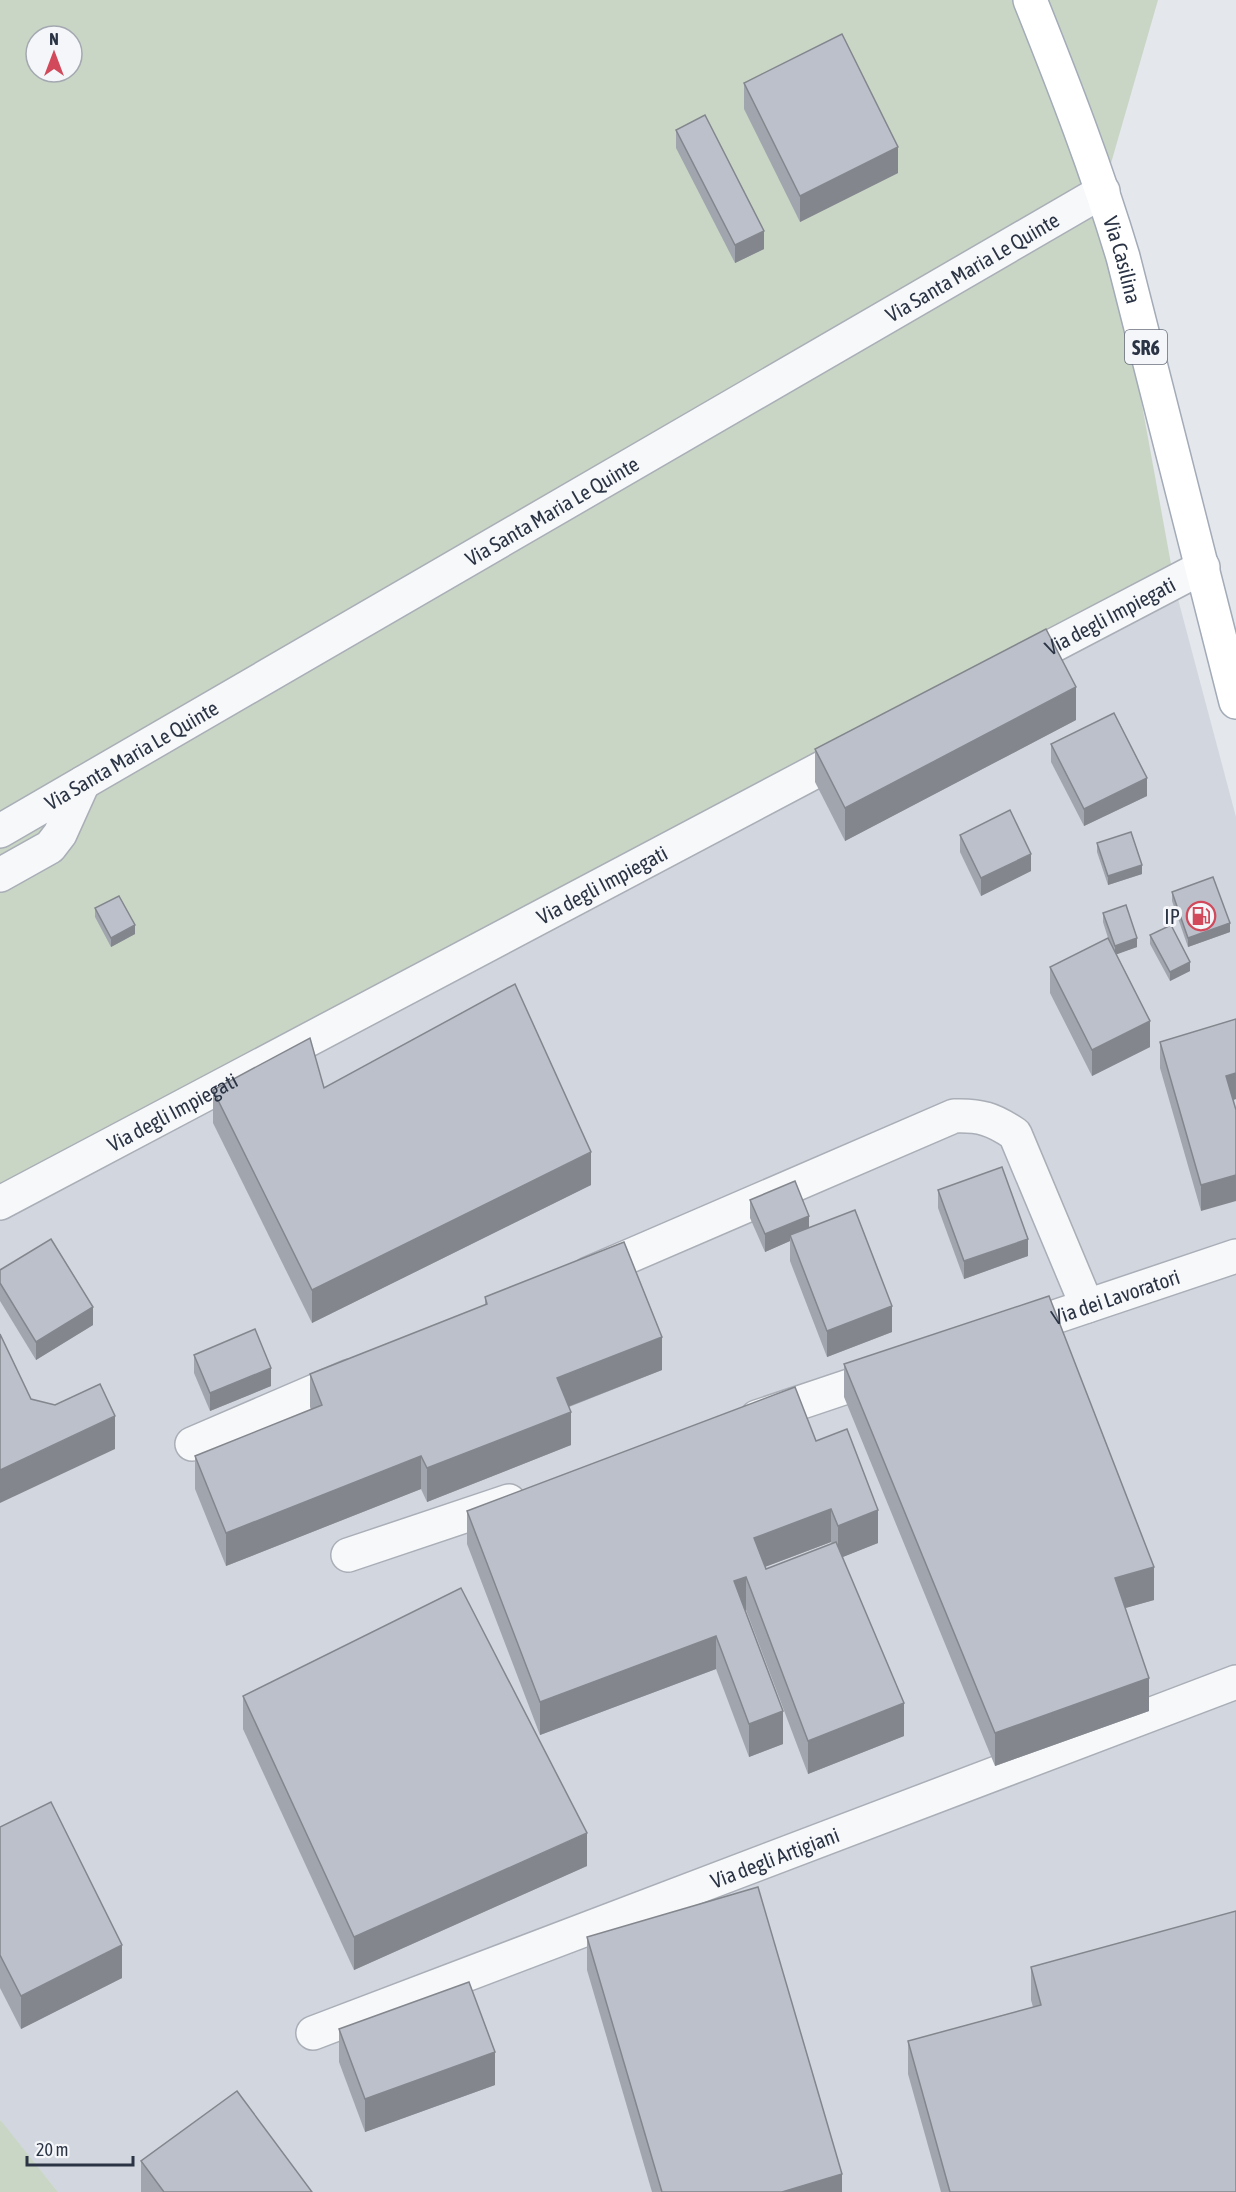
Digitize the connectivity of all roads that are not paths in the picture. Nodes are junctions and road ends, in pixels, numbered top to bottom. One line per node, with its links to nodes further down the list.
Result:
1 (1030, 0): 2 (main road, Via Casilina / SR6)
2 (1103, 191): 3 (main road, Via Casilina / SR6); 7 (street, Via Santa Maria Le Quinte)
3 (1203, 567): 4 (street, Via degli Impiegati); 5 (main road, Via Casilina / SR6)
4 (992, 678)
5 (1236, 702)
6 (876, 740): 10 (street, Via degli Impiegati)
7 (83, 783): 8 (street, Via Santa Maria Le Quinte); 9 (street)
8 (0, 831)
9 (0, 875)
10 (0, 1203)
11 (1236, 1256): 13 (street, Via dei Lavoratori)
12 (562, 1285): 13 (street)
13 (1087, 1306): 14 (street, Via dei Lavoratori)
14 (986, 1340)
15 (919, 1363): 17 (street)
16 (377, 1365): 18 (street)
17 (729, 1427)
18 (192, 1444)
19 (538, 1491): 20 (street)
20 (348, 1555)
21 (1236, 1682): 22 (street, Via degli Artigiani)
22 (313, 2033)

